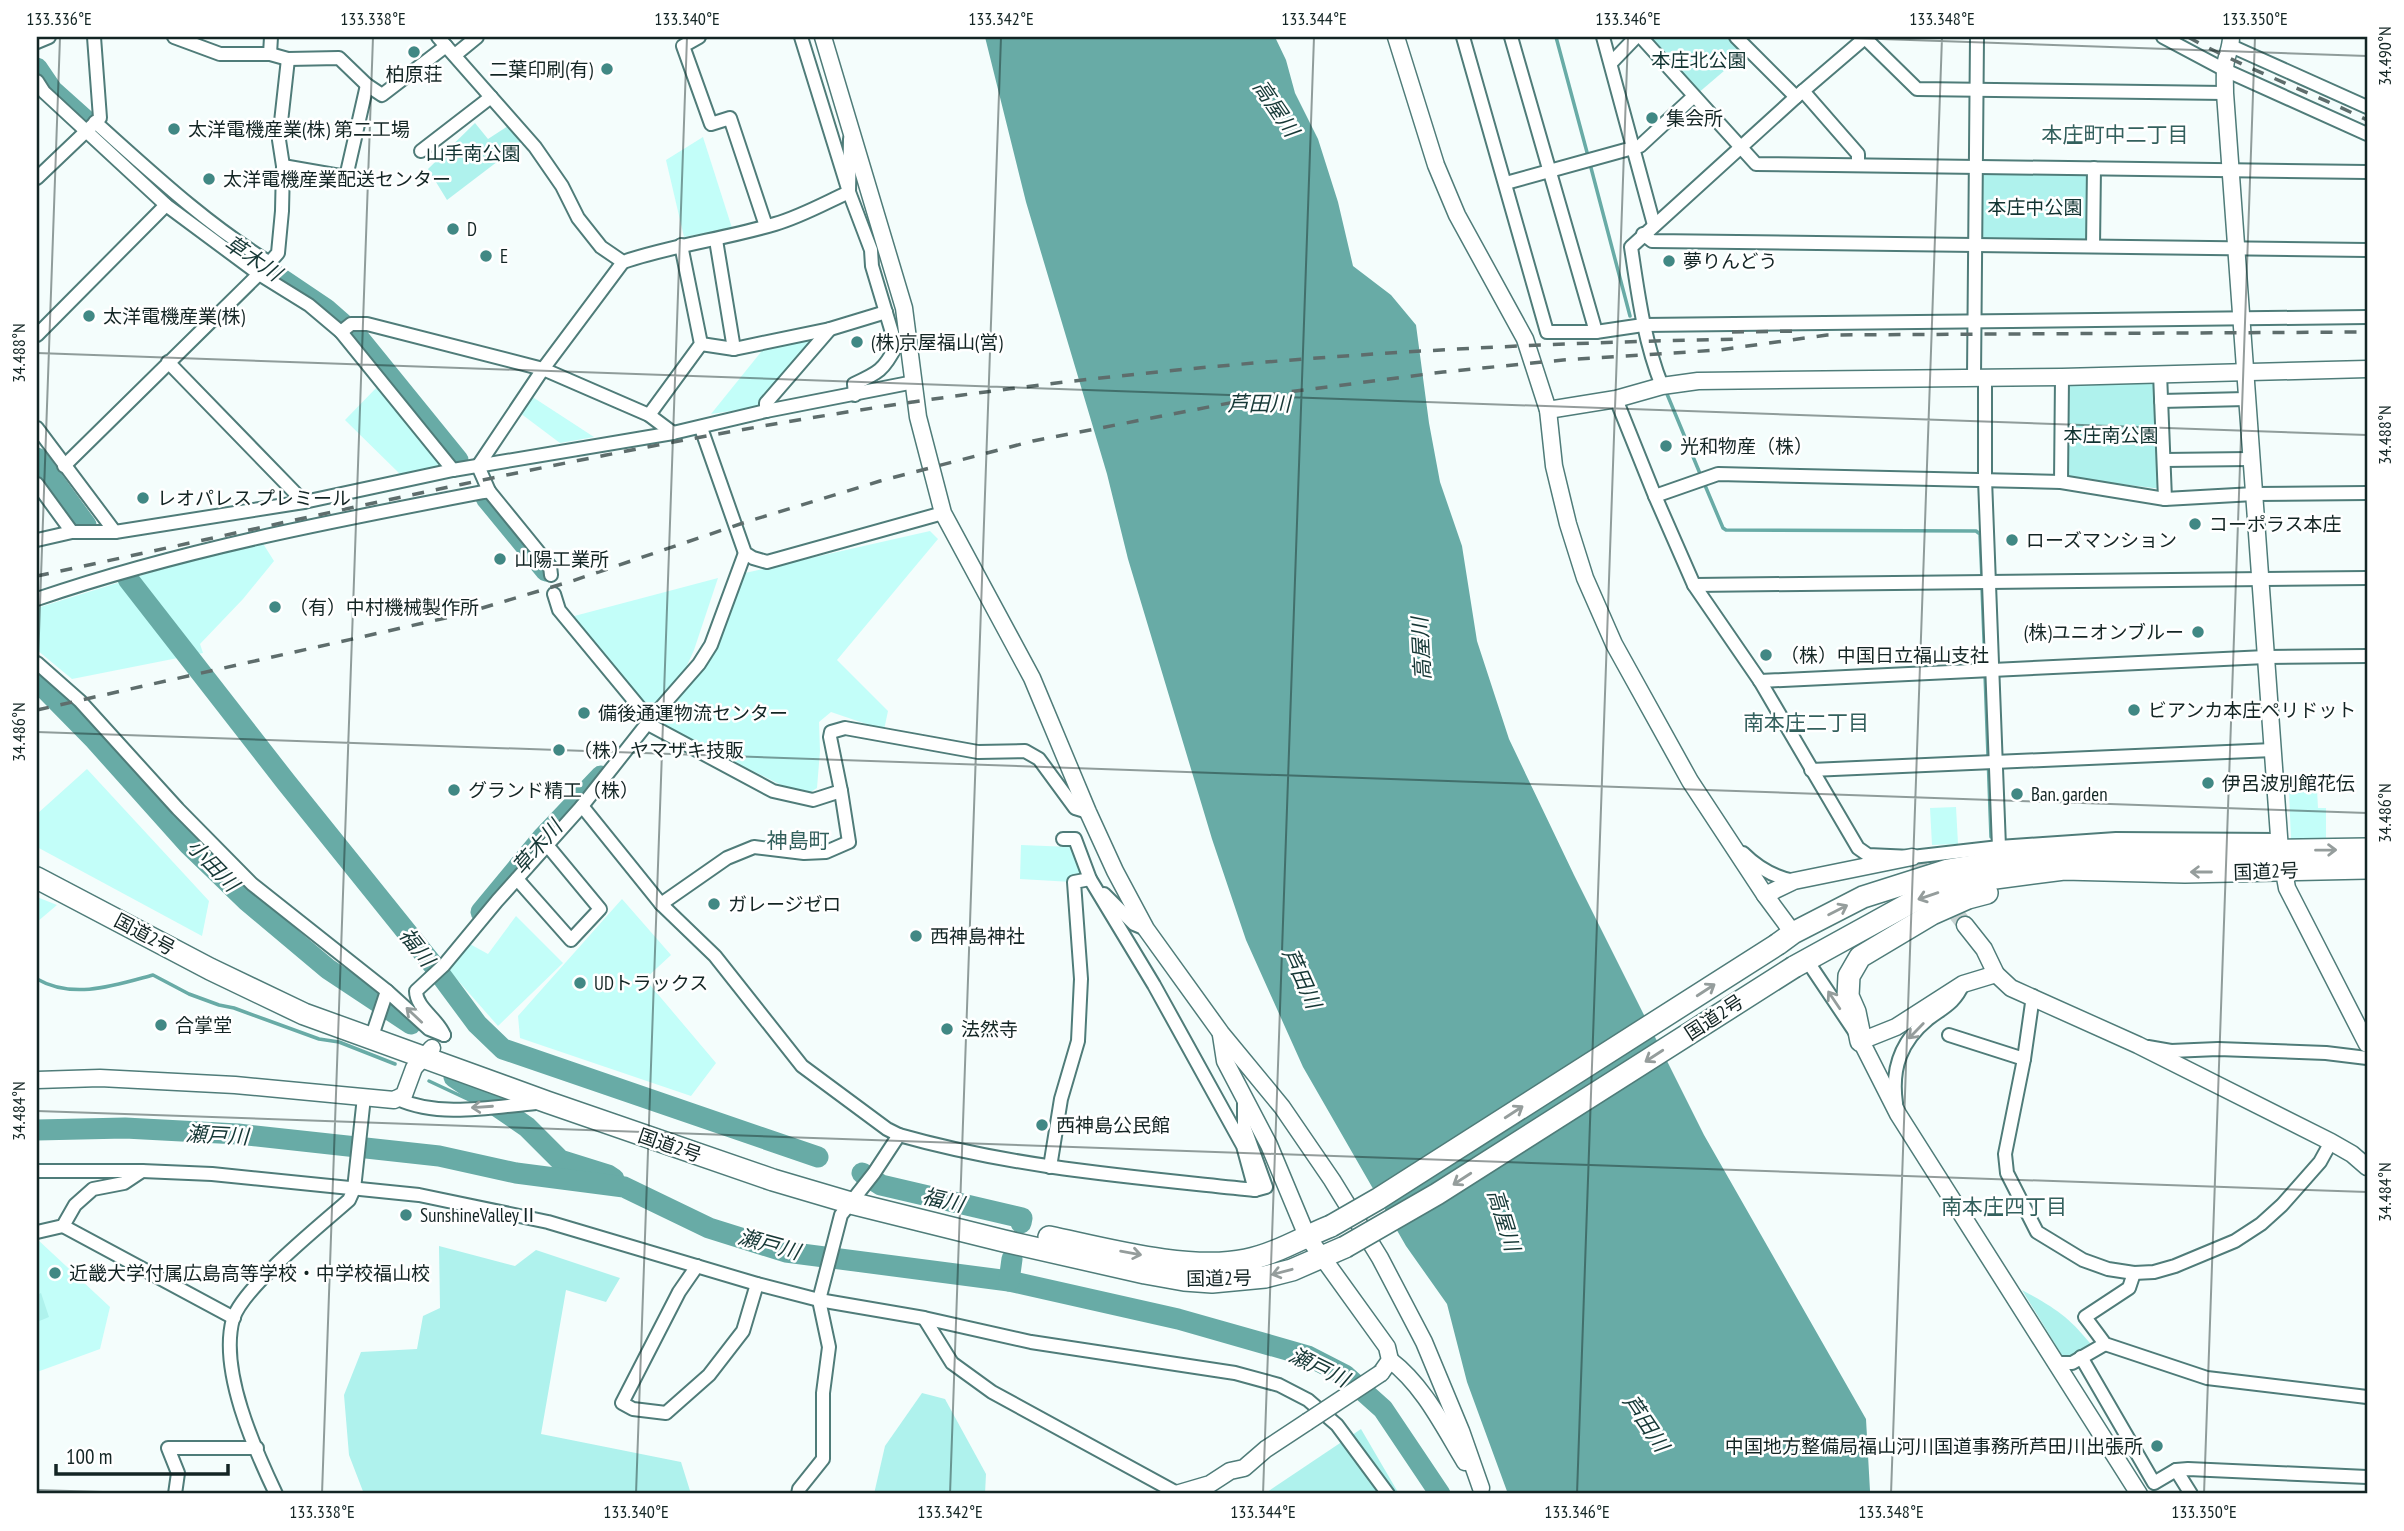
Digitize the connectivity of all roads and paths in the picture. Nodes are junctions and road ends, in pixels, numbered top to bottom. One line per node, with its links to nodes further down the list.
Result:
1 (49, 37): 19 (street)
2 (94, 37): 34 (street)
3 (174, 37): 21 (street)
4 (271, 37): 21 (street)
5 (477, 37): 20 (street)
6 (699, 37): 51 (street)
7 (801, 37): 48 (street)
8 (1396, 37): 87 (street)
9 (1463, 37): 47 (street)
10 (1511, 37): 43 (street)
11 (1603, 37): 23 (street)
12 (1638, 37): 23 (street); 31 (street)
13 (1737, 37): 29 (street)
14 (1865, 37): 27 (street); 29 (street)
15 (1977, 37): 27 (street)
16 (2163, 37): 24 (street)
17 (823, 38): 33 (street)
18 (2231, 41): 24 (street); 32 (street)
19 (37, 42)
20 (446, 46): 26 (street); 30 (street)
21 (270, 54): 22 (street)
22 (288, 59): 26 (street); 40 (street)
23 (1611, 63): 37 (street)
24 (2225, 71): 28 (street); 35 (street)
25 (37, 81): 34 (street)
26 (367, 85): 40 (street)
27 (1977, 89): 28 (street); 41 (street)
28 (2225, 93): 44 (street)
29 (1799, 94): 36 (street); 39 (street)
30 (491, 97): 38 (street); 60 (street)
31 (1693, 97): 36 (street); 37 (street)
32 (2367, 107)
33 (850, 121): 48 (street); 62 (street)
34 (91, 127): 46 (street); 49 (street); 61 (street)
35 (2367, 134)
36 (1741, 148): 39 (street); 50 (street)
37 (1632, 149): 43 (street); 50 (street)
38 (421, 151)
39 (1858, 164): 41 (street)
40 (283, 166): 61 (street)
41 (1975, 167): 42 (street); 55 (street)
42 (2094, 168): 44 (street); 56 (street)
43 (1550, 171): 47 (street); 70 (street)
44 (2230, 171): 45 (street); 58 (street)
45 (2367, 172)
46 (37, 178)
47 (1506, 183): 70 (street)
48 (849, 192): 51 (street); 57 (street)
49 (166, 205): 61 (street); 71 (street)
50 (1654, 225): 52 (street)
51 (766, 226): 53 (street)
52 (1643, 234): 55 (street); 67 (street)
53 (716, 240): 54 (street); 73 (street)
54 (681, 245): 60 (street); 72 (street)
55 (1974, 245): 56 (street); 66 (street)
56 (2093, 246): 58 (street)
57 (870, 250): 62 (street); 63 (street)
58 (2236, 250): 59 (street); 65 (street)
59 (2367, 250)
60 (623, 262): 75 (street)
61 (265, 269): 68 (street); 74 (street)
62 (904, 308): 81 (street)
63 (886, 312): 69 (street); 83 (street)
64 (2367, 317): 65 (street)
65 (2241, 318): 66 (street); 77 (street)
66 (1975, 321): 67 (street); 79 (street)
67 (1643, 325): 70 (street); 82 (street)
68 (344, 329): 75 (street); 97 (street)
69 (830, 329): 73 (street); 88 (street)
70 (1596, 332)
71 (37, 335)
72 (701, 344): 73 (street); 89 (street)
73 (734, 349)
74 (168, 362): 95 (street); 106 (street)
75 (543, 369): 89 (street); 96 (street)
76 (2367, 369): 77 (street)
77 (2245, 372): 78 (street); 84 (street)
78 (2160, 373): 80 (street); 86 (street)
79 (1979, 377): 80 (street); 82 (street); 98 (street)
80 (2062, 377): 99 (street)
81 (915, 382): 83 (street); 107 (street)
82 (1662, 386): 85 (street)
83 (855, 395): 88 (street)
84 (2246, 398): 86 (street); 93 (street)
85 (1616, 399): 87 (street); 104 (street)
86 (2161, 401): 94 (street)
87 (1548, 410): 131 (street)
88 (766, 411): 91 (street)
89 (649, 415): 92 (street)
90 (37, 428): 95 (street)
91 (702, 428): 92 (street); 111 (street)
92 (673, 433): 96 (street)
93 (2250, 459): 94 (street); 103 (street)
94 (2164, 460): 105 (street)
95 (64, 466): 108 (street)
96 (478, 466): 97 (street); 101 (street)
97 (453, 470): 106 (street)
98 (1985, 479): 99 (street); 104 (street); 115 (street)
99 (2061, 482): 105 (street)
100 (37, 484): 109 (street)
101 (489, 491): 112 (street); 118 (street)
102 (2367, 493): 103 (street)
103 (2254, 494): 105 (street); 114 (street)
104 (1655, 496): 116 (street)
105 (2165, 499)
106 (304, 502): 108 (street)
107 (943, 513): 111 (street); 130 (street)
108 (115, 531): 109 (street)
109 (72, 532): 110 (street)
110 (37, 540)
111 (745, 553): 124 (street)
112 (551, 575)
113 (2367, 578): 114 (street)
114 (2260, 581): 115 (street); 120 (street)
115 (1985, 582): 116 (street); 122 (street)
116 (1695, 585): 123 (street)
117 (554, 594): 124 (street)
118 (37, 599)
119 (2367, 656): 120 (street)
120 (2266, 657): 122 (street); 125 (street)
121 (37, 663): 153 (street)
122 (1988, 670): 123 (street); 126 (street)
123 (1760, 681): 127 (street)
124 (649, 722): 128 (street); 129 (street)
125 (2273, 750): 126 (street); 136 (street)
126 (1990, 762): 127 (street); 134 (street)
127 (1811, 770): 137 (street)
128 (841, 791): 130 (street); 146 (street)
129 (582, 806): 133 (street); 146 (street)
130 (1088, 812): 148 (street)
131 (1721, 830): 144 (street); 145 (street)
132 (1063, 839): 143 (street)
133 (547, 845): 142 (street); 142 (street)
134 (1999, 847): 136 (street); 137 (street)
135 (2367, 849): 136 (highway, 国道2号, one-way to 135)
136 (2281, 853): 139 (highway, 国道2号); 140 (highway, 国道2号, one-way to 140); 149 (highway, 国道2号, one-way to 136); 159 (street)
137 (1912, 857): 144 (street)
138 (37, 862): 155 (highway, 国道2号)
139 (2367, 868)
140 (2106, 870): 150 (highway, 国道2号, one-way to 150); 158 (highway)
141 (37, 878): 155 (highway, 国道2号)
142 (517, 879): 161 (street)
143 (1090, 879): 148 (street); 172 (street); 177 (street)
144 (1794, 881): 145 (street)
145 (1765, 895): 149 (street)
146 (661, 904): 170 (street)
147 (1965, 926): 151 (street)
148 (1146, 929): 156 (street)
149 (1786, 939): 181 (highway, 国道2号, one-way to 149, bridge)
150 (1800, 963): 158 (street, one-way to 150); 182 (highway, 国道2号, one-way to 182, bridge)
151 (1996, 974): 152 (street); 154 (street)
152 (1963, 984): 158 (street); 169 (street, one-way to 169)
153 (387, 993): 155 (street); 161 (street, one-way to 153)
154 (2034, 996): 160 (street); 163 (street)
155 (375, 1026): 161 (highway, 国道2号)
156 (1221, 1033): 165 (street); 195 (street)
157 (1949, 1035): 163 (street)
158 (1861, 1041): 169 (street)
159 (2367, 1044)
160 (2138, 1045): 162 (street); 171 (street)
161 (433, 1047): 166 (street); 168 (highway, 国道2号); 178 (highway, 国道2号)
162 (2367, 1058)
163 (2024, 1059): 184 (street)
164 (37, 1080): 167 (street)
165 (1244, 1094): 177 (street); 181 (street)
166 (398, 1099): 167 (street); 168 (street, one-way to 166)
167 (363, 1102): 176 (street)
168 (547, 1102): 178 (highway, 国道2号)
169 (1898, 1114): 191 (street)
170 (899, 1135): 172 (street); 178 (street)
171 (2331, 1142): 173 (street); 184 (street)
172 (1050, 1167): 177 (street)
173 (2367, 1167)
174 (37, 1171): 175 (street)
175 (142, 1171): 176 (street); 179 (street)
176 (355, 1187): 183 (street); 187 (street)
177 (1255, 1190)
178 (858, 1194): 181 (highway, 国道2号, one-way to 181); 182 (highway, 国道2号, one-way to 178); 186 (street)
179 (63, 1226): 180 (street); 187 (street)
180 (37, 1232)
181 (1307, 1236): 182 (street)
182 (1322, 1258): 192 (street)
183 (696, 1266): 185 (street); 185 (street)
184 (2134, 1273): 189 (street)
185 (757, 1284): 186 (street)
186 (820, 1296): 188 (street); 202 (street)
187 (234, 1318): 196 (street)
188 (924, 1318): 203 (street); 204 (street)
189 (2105, 1343): 190 (street); 193 (street)
190 (2081, 1357): 191 (street); 197 (street)
191 (2057, 1363): 205 (street)
192 (1386, 1366): 194 (street); 203 (street, bridge)
193 (2367, 1397)
194 (1430, 1406): 195 (street); 199 (street)
195 (1455, 1416): 199 (street)
196 (257, 1448): 200 (street); 201 (street)
197 (2176, 1470): 198 (street); 206 (street)
198 (2367, 1477)
199 (1483, 1491)
200 (175, 1494)
201 (276, 1494)
202 (798, 1494)
203 (1176, 1494)
204 (1388, 1494)
205 (2138, 1494)
206 (2191, 1494)

